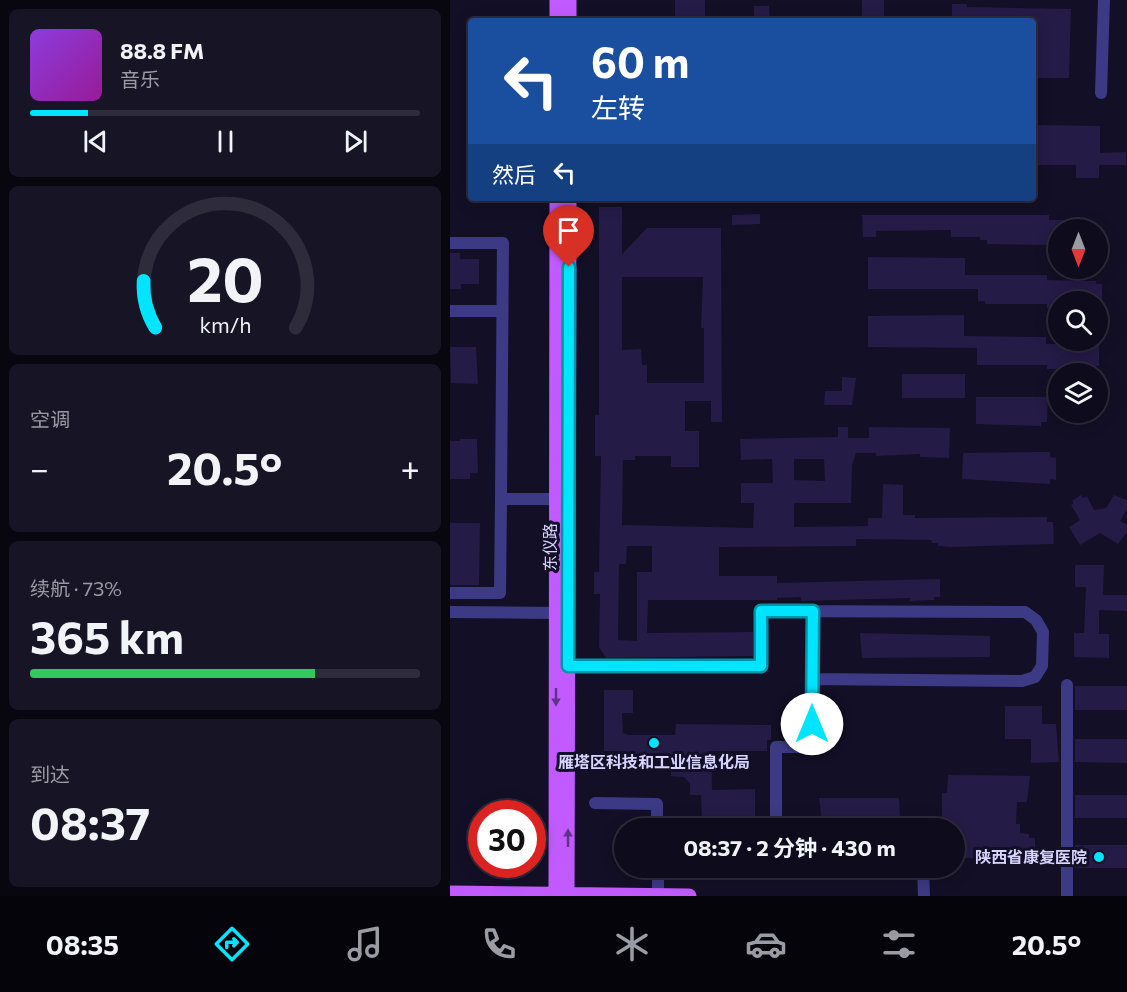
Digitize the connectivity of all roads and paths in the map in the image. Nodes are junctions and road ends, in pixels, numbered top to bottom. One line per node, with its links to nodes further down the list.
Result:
1 (557, 0): 4 (main road)
2 (570, 0): 5 (main road)
3 (1104, 0): 6 (street)
4 (557, 18)
5 (569, 18)
6 (1101, 93)
7 (557, 201): 13 (main road, 东仪路)
8 (569, 201): 18 (main road, 东仪路)
9 (450, 243): 11 (street)
10 (450, 311): 11 (street)
11 (502, 311): 12 (street)
12 (501, 499): 13 (street); 14 (street)
13 (556, 499): 17 (main road, 东仪路)
14 (450, 593)
15 (813, 611): 18 (street); 19 (street); 19 (street)
16 (450, 612): 17 (street)
17 (556, 613): 27 (main road, 东仪路, one-way to 27)
18 (568, 666): 27 (main road, 东仪路, one-way to 18)
19 (812, 679): 23 (street)
20 (1067, 685): 31 (street)
21 (595, 803): 22 (street)
22 (657, 818)
23 (776, 818)
24 (658, 878): 28 (street)
25 (923, 878): 30 (street)
26 (450, 893): 27 (main road)
27 (562, 895): 28 (main road)
28 (658, 896): 29 (main road)
29 (689, 896)
30 (924, 896)
31 (1067, 896)

